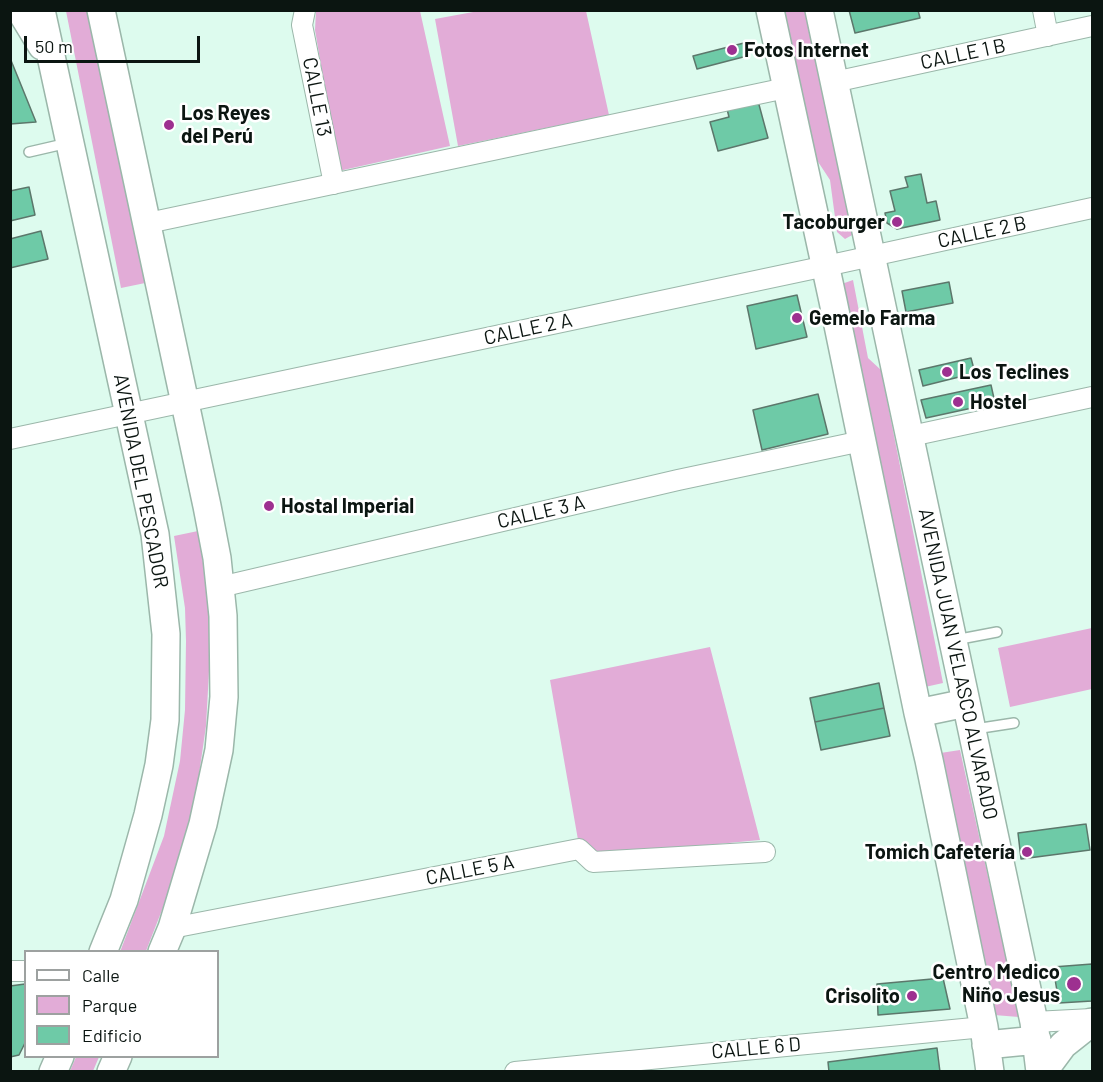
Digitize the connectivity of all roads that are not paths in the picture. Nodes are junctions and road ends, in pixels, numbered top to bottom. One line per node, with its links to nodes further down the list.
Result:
1 (20, 10): 10 (main road)
2 (41, 10): 10 (main road, AVENIDA DEL PESCADOR)
3 (305, 10): 15 (street, CALLE 13)
4 (770, 10): 12 (main road)
5 (819, 10): 11 (main road, AVENIDA JUAN VELASCO ALVARADO)
6 (1043, 10): 9 (street)
7 (106, 16): 17 (main road)
8 (1092, 26): 9 (street, CALLE 1 B)
9 (1048, 36): 11 (street, CALLE 1 B)
10 (51, 63): 13 (main road, AVENIDA DEL PESCADOR)
11 (834, 82): 18 (main road, AVENIDA JUAN VELASCO ALVARADO)
12 (786, 88): 15 (street); 19 (main road)
13 (69, 142): 14 (lane); 22 (main road, AVENIDA DEL PESCADOR)
14 (29, 152)
15 (334, 184): 17 (street)
16 (1092, 208): 18 (street, CALLE 2 B)
17 (148, 224): 21 (main road)
18 (872, 256): 19 (street, CALLE 2 A); 23 (main road, AVENIDA JUAN VELASCO ALVARADO)
19 (826, 267): 21 (street, CALLE 2 A); 25 (main road)
20 (1092, 397): 23 (street)
21 (184, 401): 22 (street, CALLE 2 A); 26 (main road)
22 (130, 413): 24 (street, CALLE 2 A); 35 (main road, AVENIDA DEL PESCADOR)
23 (911, 436): 28 (main road, AVENIDA JUAN VELASCO ALVARADO)
24 (10, 439)
25 (862, 441): 26 (street, CALLE 3 A); 30 (main road)
26 (220, 587): 34 (main road)
27 (997, 632): 28 (lane)
28 (953, 641): 29 (main road, AVENIDA JUAN VELASCO ALVARADO)
29 (966, 703): 30 (main road); 32 (main road, AVENIDA JUAN VELASCO ALVARADO)
30 (918, 713): 38 (main road)
31 (1014, 723): 32 (lane)
32 (972, 729): 37 (main road, AVENIDA JUAN VELASCO ALVARADO)
33 (765, 852): 34 (street, CALLE 5 A)
34 (167, 940)
35 (103, 950)
36 (1092, 1021): 37 (street); 41 (main road)
37 (1035, 1031): 38 (main road); 41 (main road, AVENIDA JUAN VELASCO ALVARADO)
38 (985, 1036): 39 (street, CALLE 6 D); 40 (main road)
39 (524, 1071)
40 (990, 1071)
41 (1042, 1071)

